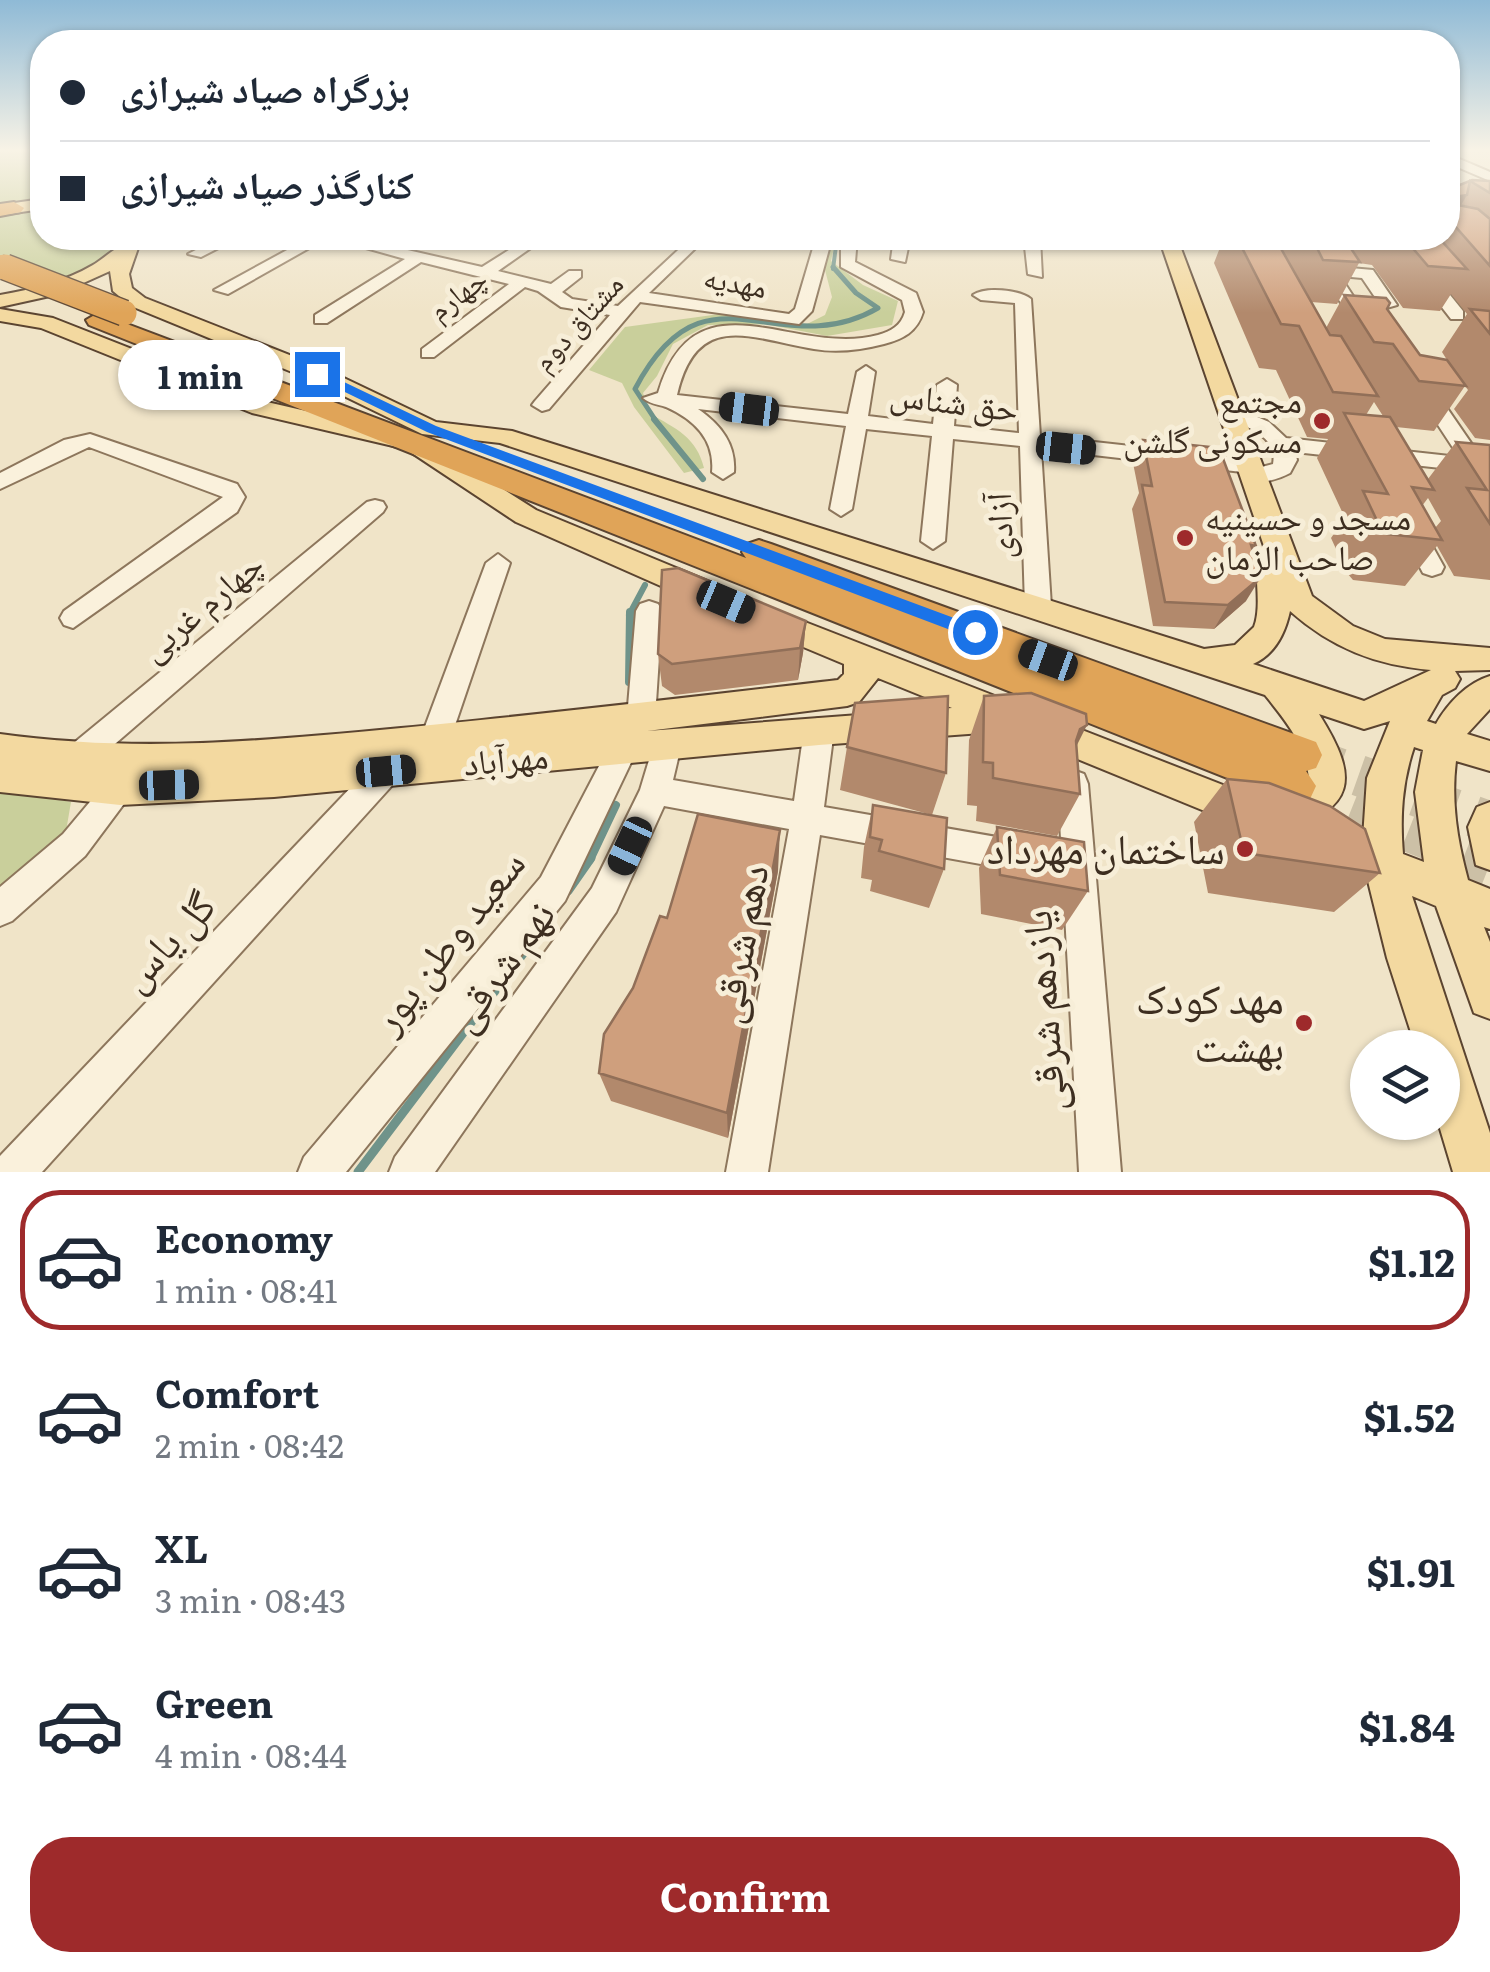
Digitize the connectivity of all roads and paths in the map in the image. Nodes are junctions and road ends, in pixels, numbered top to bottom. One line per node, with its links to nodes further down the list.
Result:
1 (30, 206): 2 (main road)
2 (5, 209)
3 (124, 250): 32 (main road)
4 (129, 250): 35 (main road)
5 (204, 250): 18 (street)
6 (297, 250): 28 (street)
7 (397, 250): 19 (street)
8 (519, 250): 23 (street)
9 (686, 250): 31 (street, مشتاق دوم)
10 (820, 250): 31 (street, مهدیه)
11 (848, 250): 47 (street)
12 (900, 250): 20 (street)
13 (1033, 250): 25 (street)
14 (1174, 250): 49 (main road)
15 (1174, 250): 57 (main road)
16 (1335, 250): 22 (street)
17 (1405, 250): 38 (street)
18 (196, 254)
19 (419, 257): 23 (street); 39 (street)
20 (899, 258)
21 (0, 265): 35 (highway, bridge)
22 (1348, 272): 33 (street); 34 (street)
23 (484, 273): 27 (street)
24 (575, 274): 29 (street)
25 (1036, 274)
26 (0, 281): 35 (highway)
27 (522, 282): 29 (street); 41 (street, چهارم)
28 (222, 290)
29 (553, 290): 36 (street)
30 (982, 295): 53 (street, آزادی)
31 (636, 296): 36 (street, مشتاق دوم)
32 (0, 301)
33 (1349, 302)
34 (1389, 304)
35 (115, 308): 40 (main road); 52 (highway); 52 (main road)
36 (622, 312): 48 (street, مشتاق دوم)
37 (0, 315): 40 (main road)
38 (1456, 315)
39 (321, 319)
40 (46, 322): 52 (main road)
41 (428, 353)
42 (866, 372): 50 (street)
43 (947, 385): 51 (street)
44 (1402, 393): 45 (street)
45 (1430, 396): 46 (street); 56 (street)
46 (1459, 398)
47 (660, 399): 50 (street, حق شناس); 58 (street)
48 (542, 405)
49 (1229, 410): 54 (street); 57 (main road)
50 (855, 422): 51 (street, حق شناس); 62 (street)
51 (942, 433): 53 (street, حق شناس); 63 (street)
52 (422, 436): 66 (main road); 70 (main road); 84 (highway)
53 (1032, 444): 57 (street, حق شناس); 66 (street, آزادی)
54 (1284, 444): 55 (street); 57 (street)
55 (1368, 447): 56 (street); 65 (street)
56 (1483, 466): 60 (street)
57 (1245, 469): 69 (main road); 71 (main road)
58 (723, 472)
59 (0, 482): 68 (street)
60 (1490, 488)
61 (375, 507): 83 (street, چهارم غربی)
62 (841, 509)
63 (933, 542)
64 (498, 563): 77 (street)
65 (1432, 568)
66 (1038, 606): 69 (main road)
67 (649, 611): 73 (street)
68 (73, 618)
69 (1195, 658): 72 (main road)
70 (860, 659): 74 (main road); 76 (main road, مهرآباد)
71 (1488, 669): 75 (main road); 78 (main road)
72 (1278, 686): 75 (main road); 90 (main road)
73 (641, 718): 76 (main road, مهرآباد); 77 (main road, مهرآباد)
74 (1012, 718): 76 (main road, مهرآباد); 90 (main road)
75 (1382, 721): 78 (main road); 95 (main road)
76 (803, 729): 79 (main road, مهرآباد); 91 (street, دهم شرقی)
77 (435, 740): 83 (main road, مهرآباد)
78 (1440, 742): 82 (main road); 97 (main road)
79 (666, 746): 81 (main road, مهرآباد); 89 (street, نهم شرقی)
80 (0, 749): 83 (main road, مهرآباد)
81 (622, 750): 85 (main road, مهرآباد); 105 (street, سعید وطن پور)
82 (1490, 756)
83 (75, 760)
84 (1298, 770)
85 (386, 771): 88 (main road, مهرآباد); 104 (street, گل یاس)
86 (0, 776): 88 (main road, مهرآباد)
87 (1073, 784): 96 (street, یازدهم شرقی)
88 (120, 789): 98 (street)
89 (656, 792): 91 (street); 106 (street, نهم شرقی)
90 (1248, 812): 93 (main road)
91 (808, 819): 96 (street); 107 (street, دهم شرقی)
92 (1490, 819): 94 (main road)
93 (1325, 841): 95 (main road); 100 (main road)
94 (1490, 852)
95 (1381, 862): 97 (main road); 100 (main road)
96 (1077, 866): 108 (street, یازدهم شرقی)
97 (1450, 890): 99 (main road); 101 (main road)
98 (0, 909)
99 (1490, 910)
100 (1396, 914): 102 (main road)
101 (1488, 978)
102 (1432, 1030)
103 (1460, 1116): 109 (main road)
104 (14, 1172)
105 (319, 1172)
106 (410, 1172)
107 (747, 1172)
108 (1100, 1172)
109 (1478, 1172)

